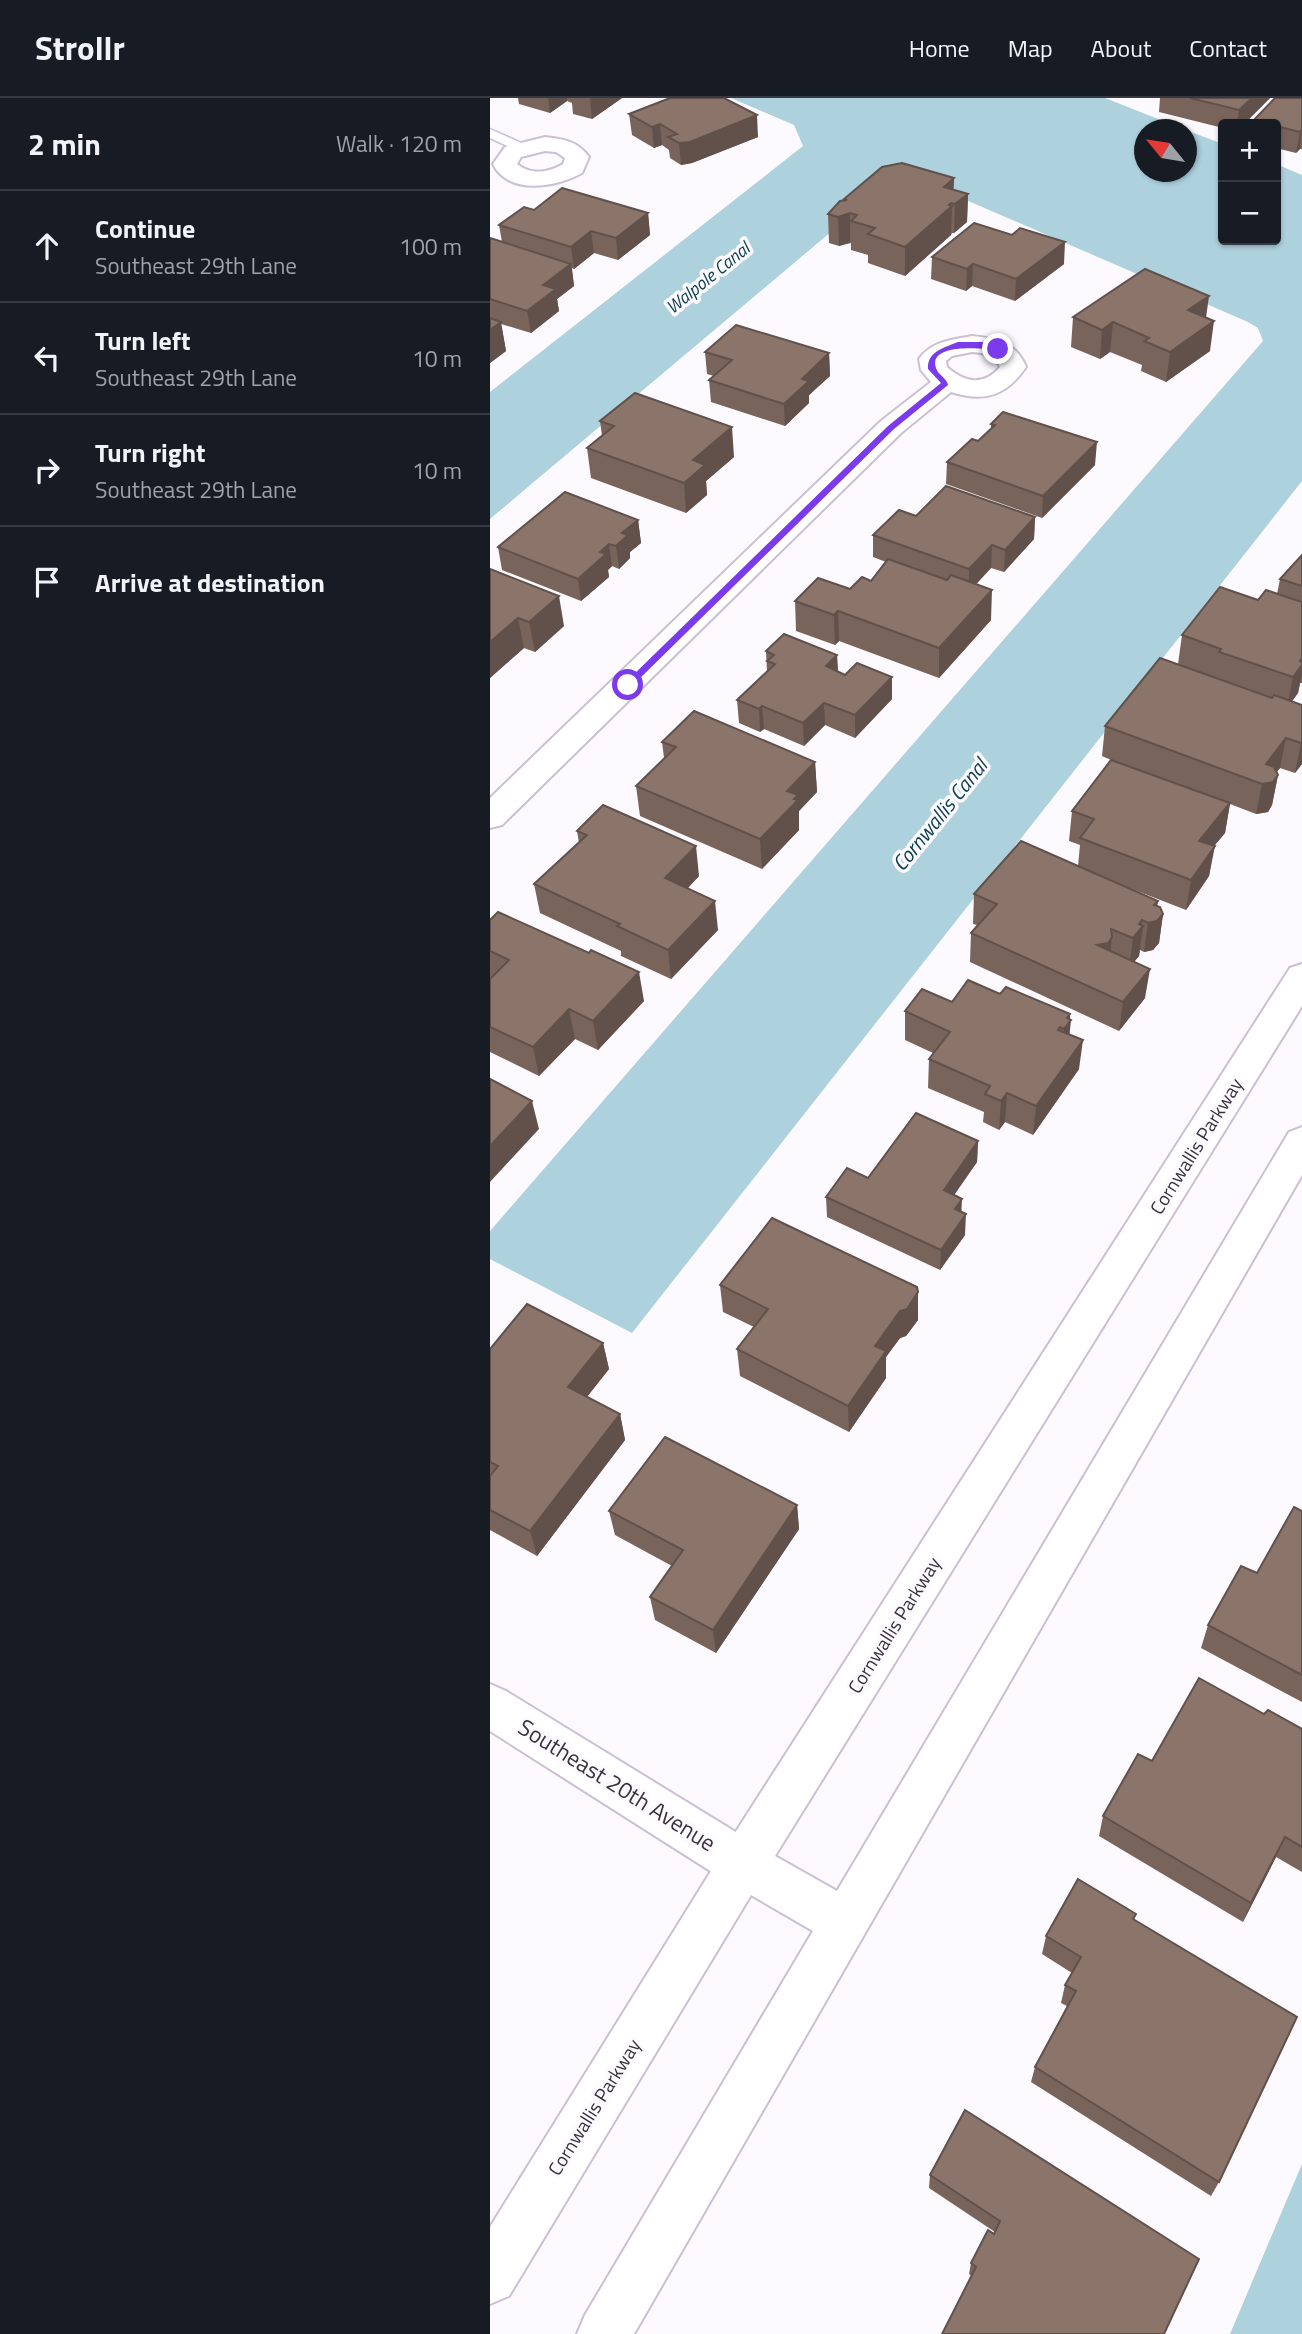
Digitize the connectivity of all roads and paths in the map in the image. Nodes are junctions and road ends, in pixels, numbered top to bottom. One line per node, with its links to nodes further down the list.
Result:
1 (490, 133): 2 (lane)
2 (522, 148): 3 (street); 3 (street)
3 (515, 174): 4 (street)
4 (490, 189)
5 (946, 383): 6 (street)
6 (490, 817)
7 (1302, 977): 10 (street, Cornwallis Parkway)
8 (1302, 1142): 11 (street)
9 (490, 1706): 10 (street, Southeast 20th Avenue)
10 (743, 1864): 11 (street, Southeast 20th Avenue); 12 (street, Cornwallis Parkway)
11 (844, 1922): 13 (street)
12 (490, 2277)
13 (604, 2334)

